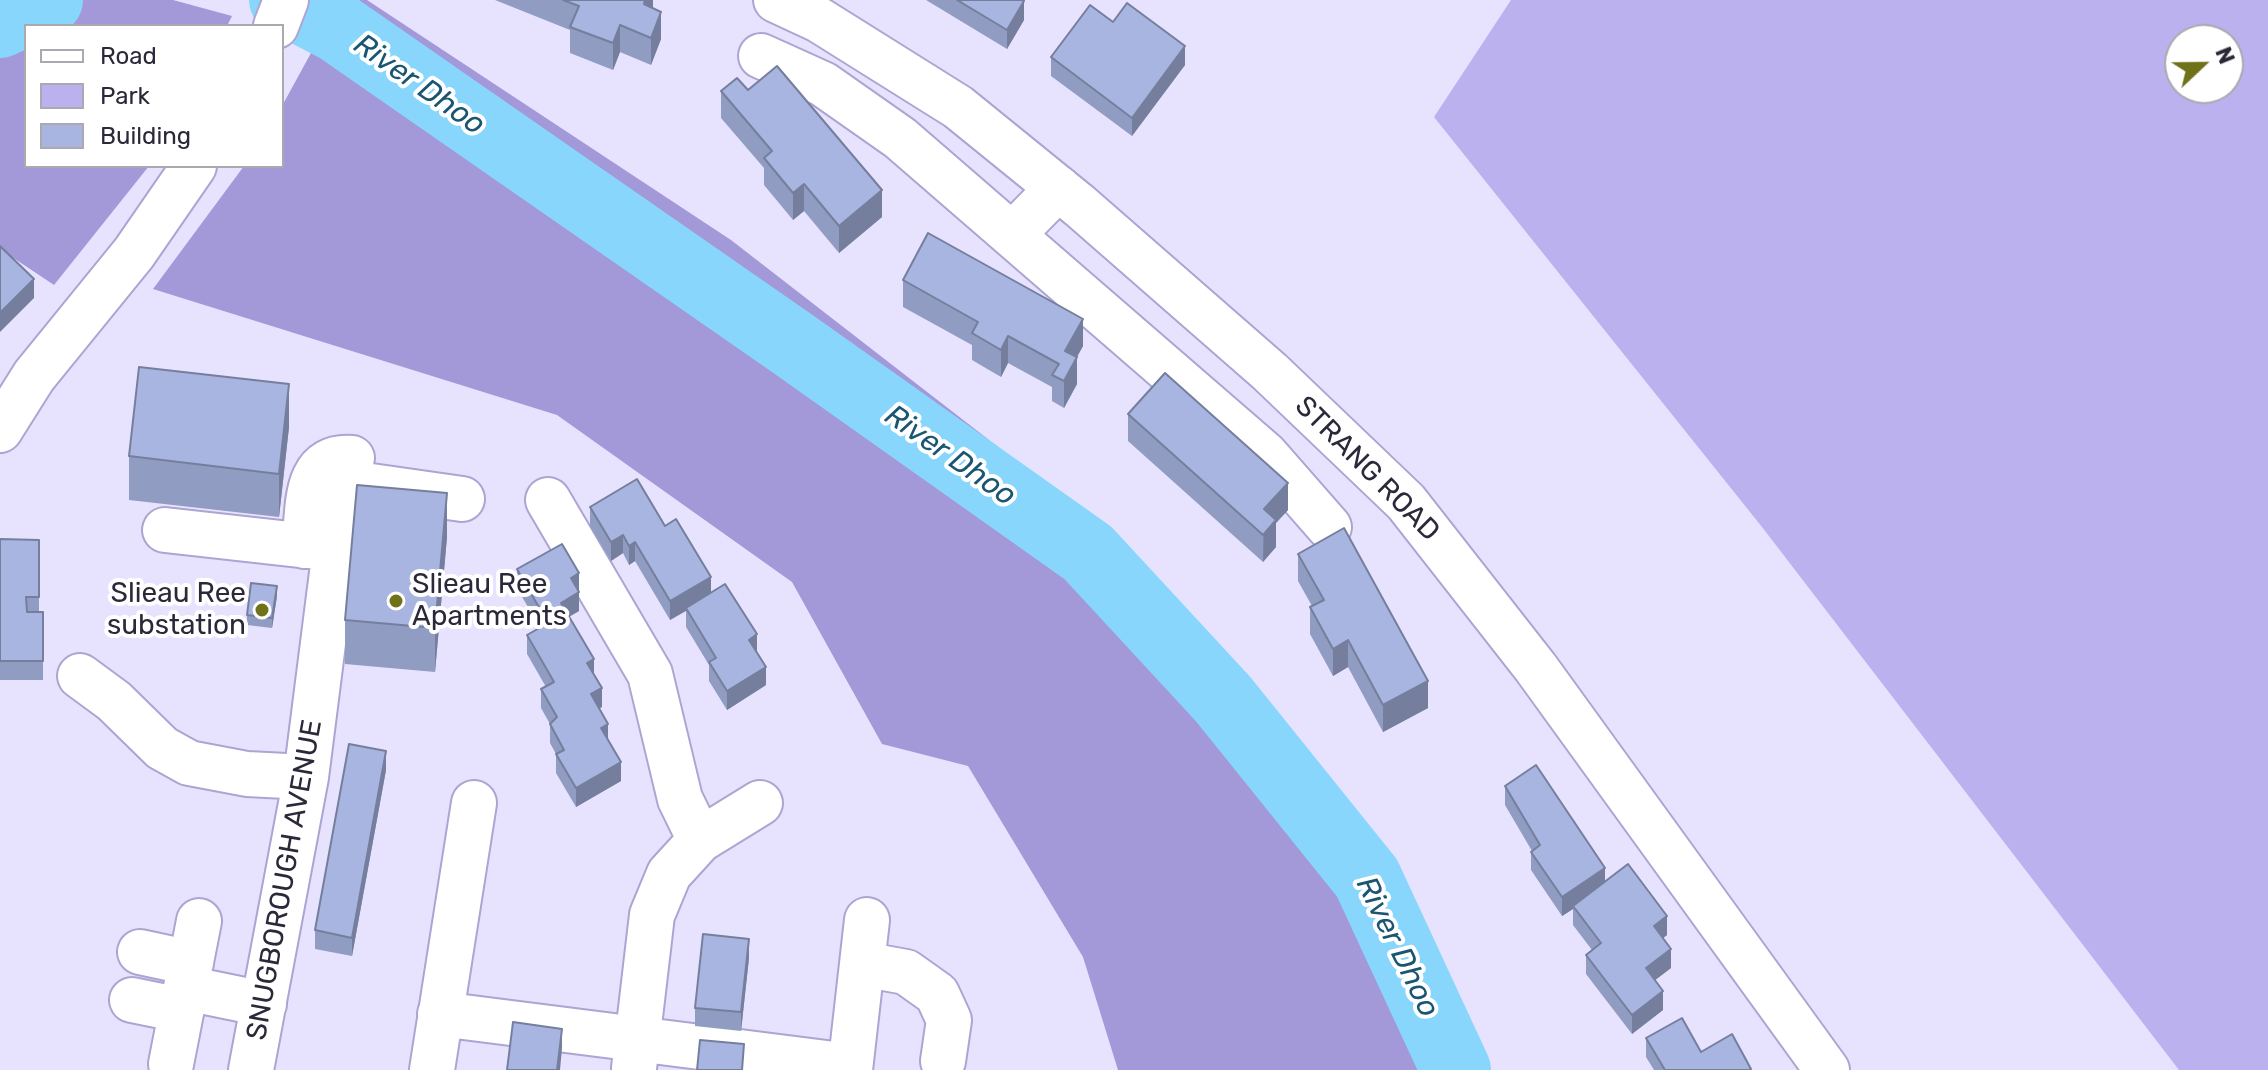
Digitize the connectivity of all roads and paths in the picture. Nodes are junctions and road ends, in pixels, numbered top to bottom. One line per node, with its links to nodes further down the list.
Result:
1 (286, 0): 3 (main road)
2 (776, 0): 6 (main road, STRANG ROAD)
3 (277, 24)
4 (761, 56): 7 (main road)
5 (193, 168): 8 (main road)
6 (1058, 188): 7 (main road); 34 (main road, STRANG ROAD)
7 (1013, 234): 12 (main road)
8 (1, 427)
9 (352, 458): 14 (main road)
10 (462, 499): 14 (main road)
11 (548, 500): 19 (main road)
12 (1329, 527)
13 (165, 530): 14 (main road)
14 (319, 547): 16 (main road, SNUGBOROUGH AVENUE)
15 (80, 676): 16 (main road)
16 (306, 777): 26 (main road, SNUGBOROUGH AVENUE)
17 (474, 803): 27 (main road)
18 (760, 803): 19 (main road)
19 (700, 840): 28 (main road)
20 (867, 920): 23 (main road)
21 (199, 921): 24 (main road)
22 (140, 952): 24 (main road)
23 (862, 964): 29 (main road); 31 (main road)
24 (186, 987): 25 (main road); 26 (main road); 30 (main road)
25 (132, 1000)
26 (264, 1004): 32 (main road, SNUGBOROUGH AVENUE)
27 (440, 1014): 28 (main road); 33 (main road)
28 (636, 1055): 31 (main road)
29 (943, 1061)
30 (171, 1064)
31 (850, 1068)
32 (251, 1070)
33 (432, 1070)
34 (1827, 1070)

